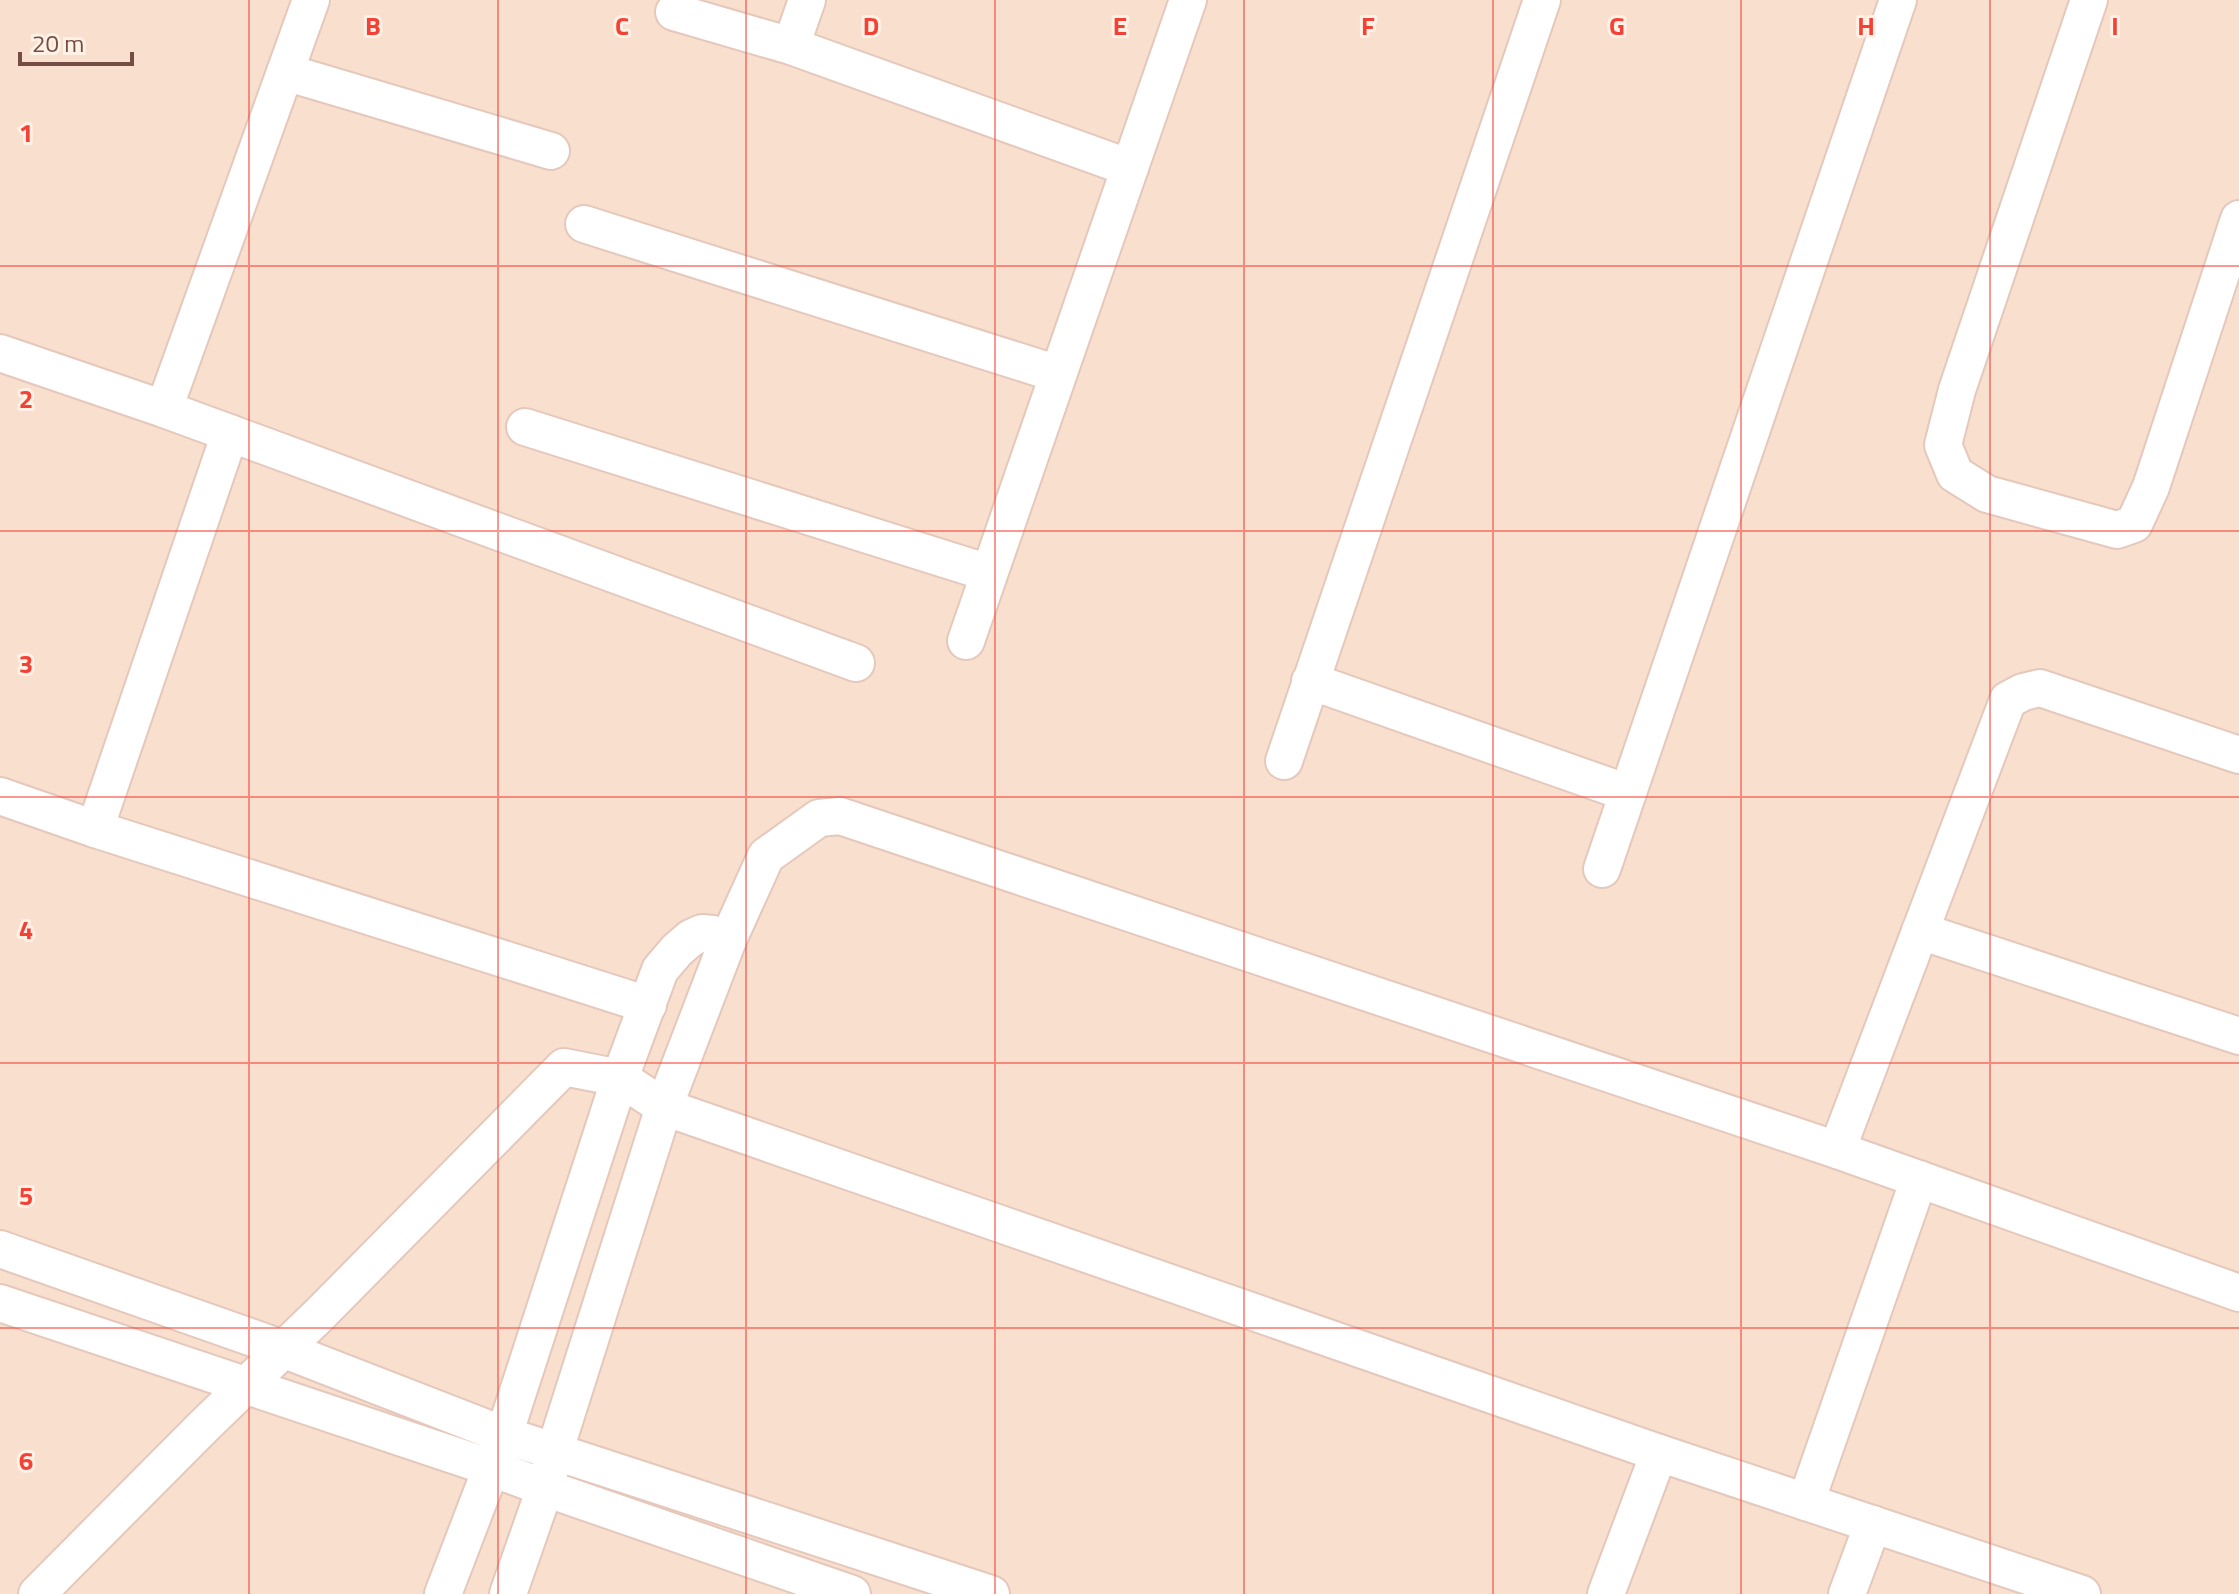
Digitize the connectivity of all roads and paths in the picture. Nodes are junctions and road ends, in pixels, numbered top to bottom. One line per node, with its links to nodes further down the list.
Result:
1 (311, 0): 9 (street)
2 (807, 0): 8 (street)
3 (1188, 0): 11 (street)
4 (1542, 0): 22 (street)
5 (1898, 0): 25 (street)
6 (2089, 0): 12 (street)
7 (674, 12): 8 (street)
8 (791, 46): 11 (street)
9 (285, 72): 10 (street); 16 (street)
10 (551, 151)
11 (1130, 168): 15 (street)
12 (2239, 219)
13 (584, 224): 15 (street)
14 (0, 353): 16 (street)
15 (1058, 374): 19 (street)
16 (164, 409): 18 (street)
17 (525, 427): 19 (street)
18 (230, 433): 21 (street); 27 (street)
19 (989, 573): 20 (street)
20 (966, 641)
21 (856, 663)
22 (1310, 681): 24 (street); 25 (street)
23 (2239, 755): 29 (street)
24 (1284, 761)
25 (1628, 793): 28 (street)
26 (0, 796): 27 (street)
27 (95, 829): 31 (street)
28 (1602, 869)
29 (1920, 931): 32 (street); 35 (street)
30 (728, 940): 31 (street); 34 (street); 35 (street)
31 (648, 1005): 33 (street)
32 (2239, 1036)
33 (620, 1078): 34 (street); 40 (street); 43 (street)
34 (664, 1107): 42 (street); 44 (street)
35 (1837, 1150): 36 (street)
36 (1919, 1179): 38 (street); 46 (street)
37 (0, 1249): 40 (street)
38 (2239, 1293)
39 (0, 1303): 41 (street)
40 (284, 1349): 41 (street); 43 (street)
41 (247, 1385): 43 (street); 48 (street)
42 (555, 1450): 43 (street); 45 (street); 52 (street)
43 (498, 1451): 45 (street); 49 (street)
44 (1659, 1453): 46 (street); 53 (street)
45 (545, 1488): 50 (street); 51 (street)
46 (1806, 1502): 47 (street)
47 (1873, 1524): 54 (street); 55 (street)
48 (37, 1594)
49 (443, 1594)
50 (508, 1594)
51 (852, 1594)
52 (991, 1594)
53 (1606, 1594)
54 (1847, 1594)
55 (2082, 1594)

